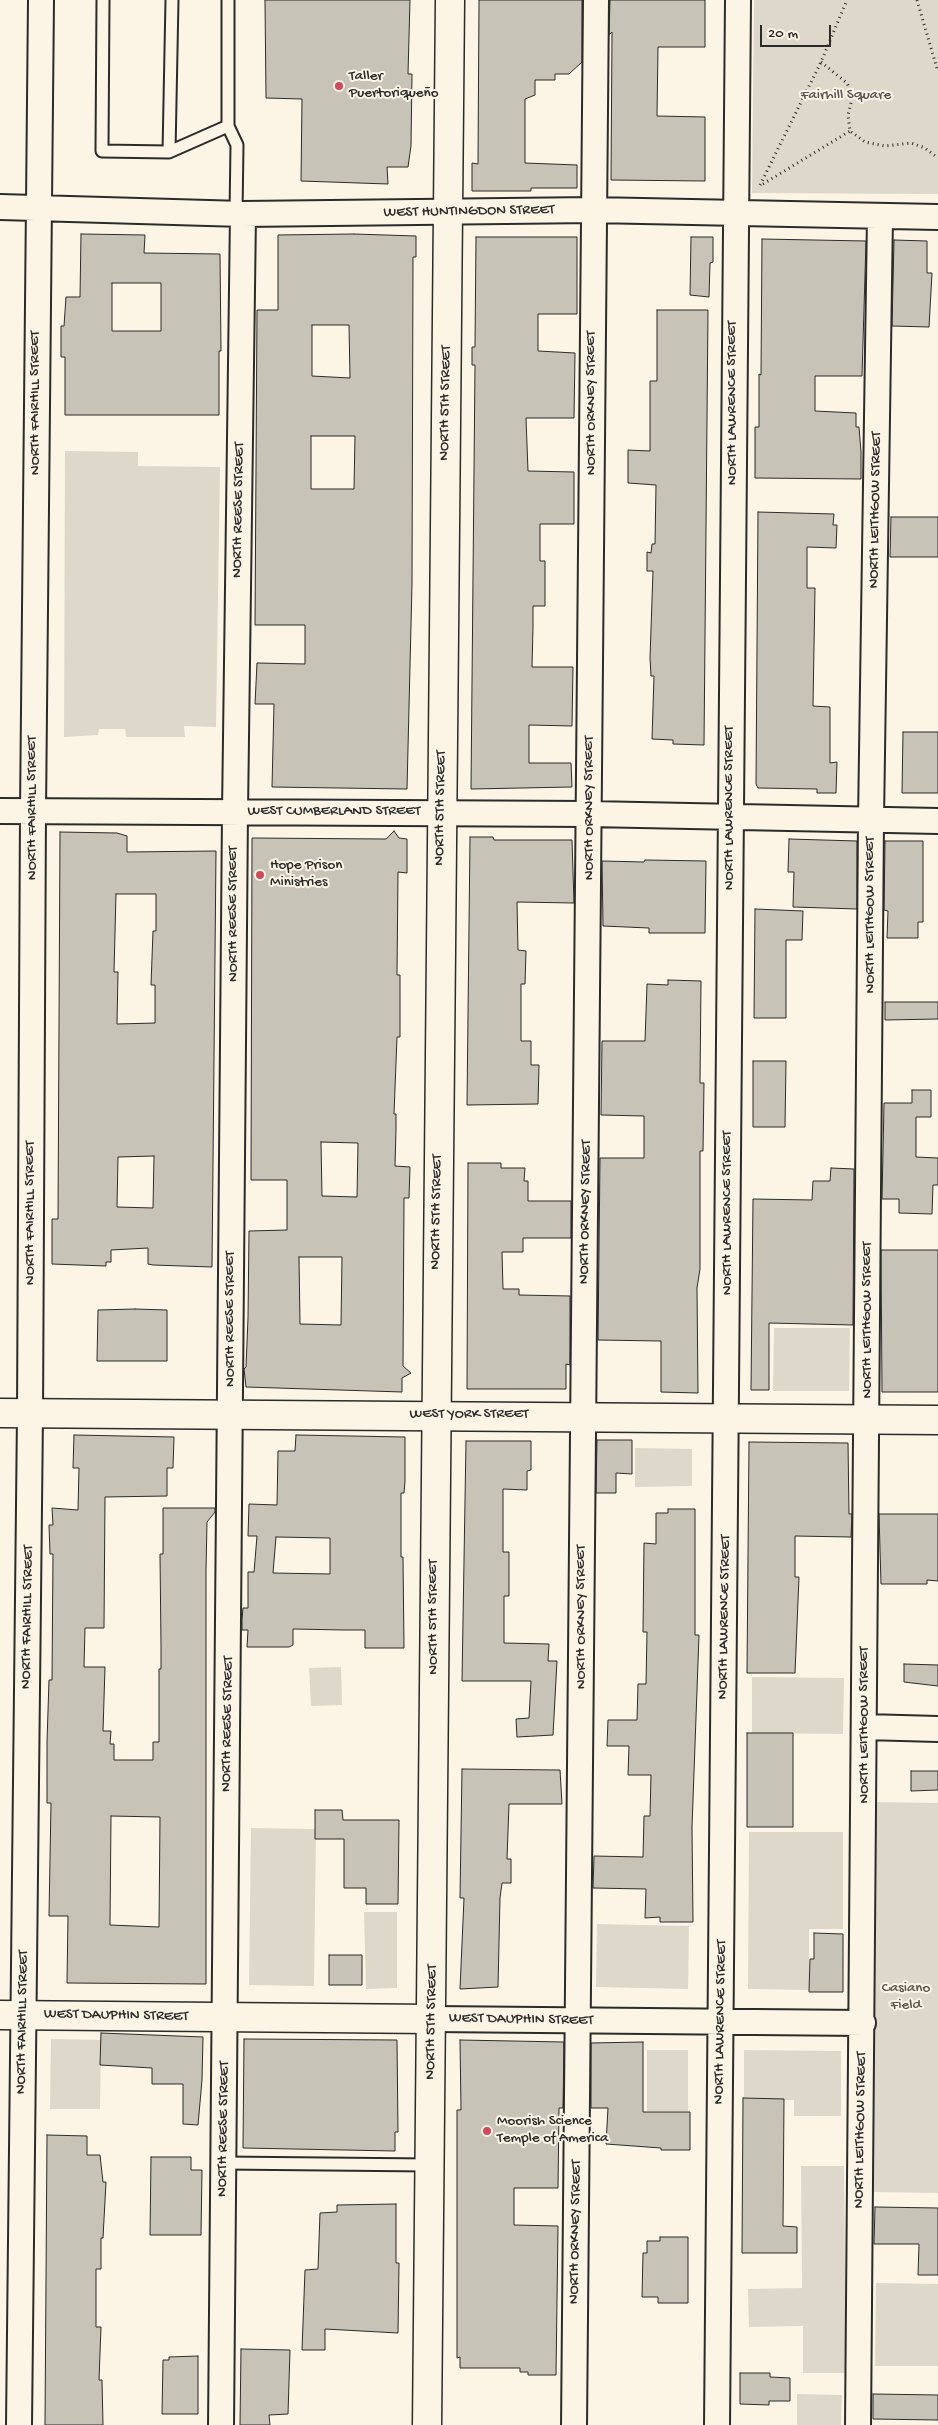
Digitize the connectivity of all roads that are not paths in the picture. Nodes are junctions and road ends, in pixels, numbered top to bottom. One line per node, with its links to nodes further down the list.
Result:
1 (41, 0): 11 (street, NORTH FAIRHILL STREET)
2 (103, 0): 9 (lane)
3 (172, 0): 9 (lane)
4 (228, 0): 8 (lane)
5 (450, 0): 13 (main road, NORTH 5TH STREET)
6 (596, 0): 12 (street, NORTH ORKNEY STREET)
7 (738, 0): 14 (street, NORTH LAWRENCE STREET)
8 (228, 126): 9 (lane); 15 (lane)
9 (169, 152)
10 (0, 207): 11 (street, WEST HUNTINGDON STREET)
11 (38, 208): 15 (street, WEST HUNTINGDON STREET); 19 (street, NORTH FAIRHILL STREET)
12 (593, 210): 13 (street, WEST HUNTINGDON STREET); 14 (street, WEST HUNTINGDON STREET); 22 (street, NORTH ORKNEY STREET)
13 (448, 212): 15 (street, WEST HUNTINGDON STREET); 21 (main road, NORTH 5TH STREET)
14 (735, 212): 16 (street, WEST HUNTINGDON STREET); 23 (street, NORTH LAWRENCE STREET)
15 (240, 214): 20 (street, NORTH REESE STREET)
16 (880, 216): 17 (street, WEST HUNTINGDON STREET); 24 (street, NORTH LEITHGOW STREET)
17 (938, 217)
18 (0, 811): 19 (street, WEST CUMBERLAND STREET)
19 (33, 811): 20 (street, WEST CUMBERLAND STREET); 27 (street, NORTH FAIRHILL STREET)
20 (235, 812): 21 (street, WEST CUMBERLAND STREET); 28 (street, NORTH REESE STREET)
21 (441, 812): 22 (street, WEST CUMBERLAND STREET); 29 (main road, NORTH 5TH STREET)
22 (590, 814): 23 (street, WEST CUMBERLAND STREET); 30 (street, NORTH ORKNEY STREET)
23 (730, 815): 24 (street, WEST CUMBERLAND STREET); 31 (street, NORTH LAWRENCE STREET)
24 (871, 820): 25 (street, WEST CUMBERLAND STREET); 32 (street, NORTH LEITHGOW STREET)
25 (938, 821)
26 (0, 1413): 27 (main road, WEST YORK STREET)
27 (30, 1414): 28 (main road, WEST YORK STREET); 36 (street, NORTH FAIRHILL STREET)
28 (231, 1414): 29 (main road, WEST YORK STREET); 37 (street, NORTH REESE STREET)
29 (436, 1415): 30 (main road, WEST YORK STREET); 38 (main road, NORTH 5TH STREET)
30 (583, 1416): 31 (main road, WEST YORK STREET); 39 (street, NORTH ORKNEY STREET)
31 (727, 1418): 32 (main road, WEST YORK STREET); 40 (street, NORTH LAWRENCE STREET)
32 (868, 1419): 33 (main road, WEST YORK STREET); 34 (street, NORTH LEITHGOW STREET)
33 (938, 1420)
34 (865, 1727): 35 (street); 41 (street, NORTH LEITHGOW STREET)
35 (938, 1729)
36 (12, 2015): 37 (main road, WEST DAUPHIN STREET); 44 (street, NORTH FAIRHILL STREET)
37 (225, 2017): 38 (main road, WEST DAUPHIN STREET); 42 (street, NORTH REESE STREET)
38 (432, 2019): 39 (street, WEST DAUPHIN STREET); 43 (main road, NORTH 5TH STREET)
39 (578, 2020): 40 (street, WEST DAUPHIN STREET); 47 (street, NORTH ORKNEY STREET)
40 (721, 2021): 41 (street, WEST DAUPHIN STREET); 48 (street, NORTH LAWRENCE STREET)
41 (863, 2023): 49 (street, NORTH LEITHGOW STREET)
42 (223, 2163): 43 (lane); 45 (street, NORTH REESE STREET)
43 (430, 2165): 46 (main road, NORTH 5TH STREET)
44 (19, 2425)
45 (221, 2425)
46 (427, 2425)
47 (574, 2425)
48 (717, 2425)
49 (858, 2425)

